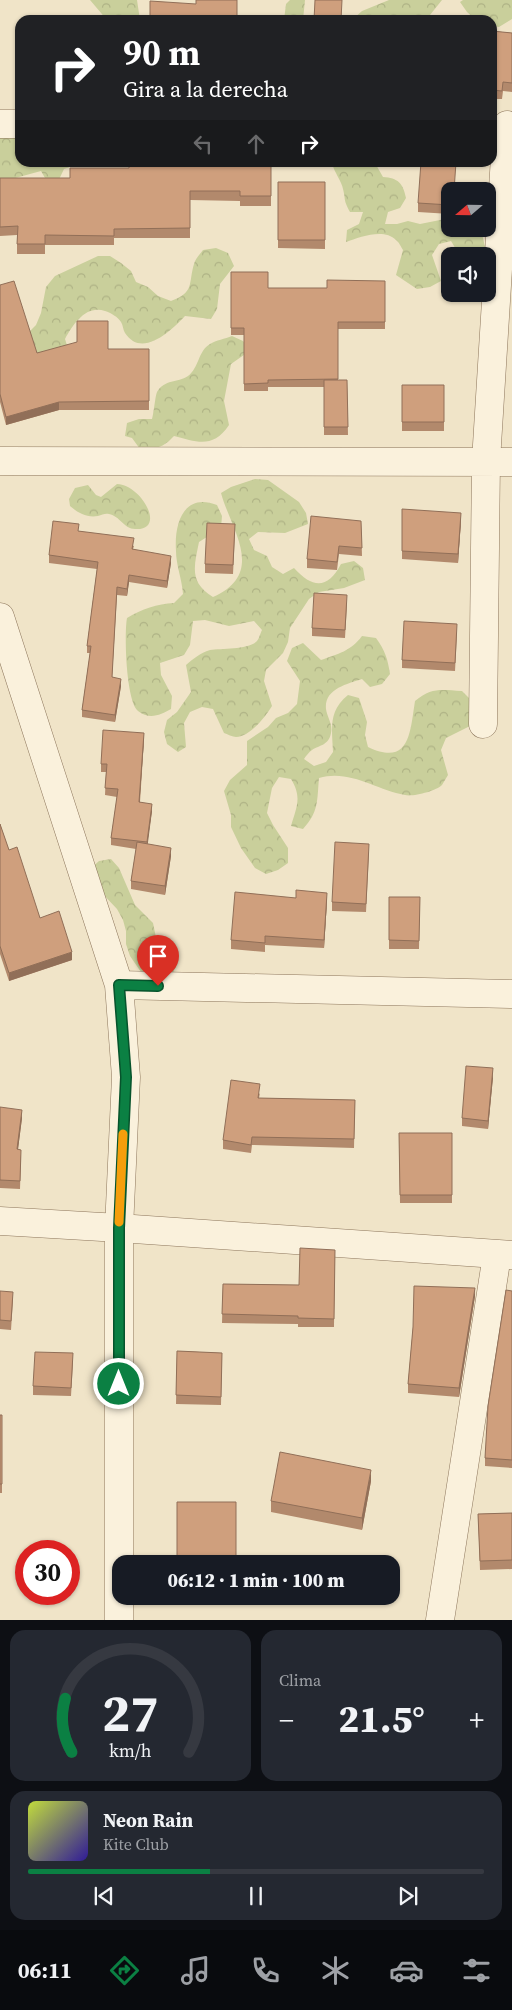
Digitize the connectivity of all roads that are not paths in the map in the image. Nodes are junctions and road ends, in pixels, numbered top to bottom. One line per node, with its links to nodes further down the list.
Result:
1 (0, 124): 2 (street)
2 (15, 124)
3 (504, 126): 5 (street)
4 (0, 461): 5 (street)
5 (499, 462): 7 (street)
6 (0, 617): 8 (street)
7 (483, 724)
8 (119, 985): 9 (street); 11 (street)
9 (512, 994)
10 (0, 1221): 11 (street)
11 (119, 1228): 12 (street); 13 (street)
12 (504, 1255): 14 (street)
13 (119, 1620)
14 (440, 1620)

